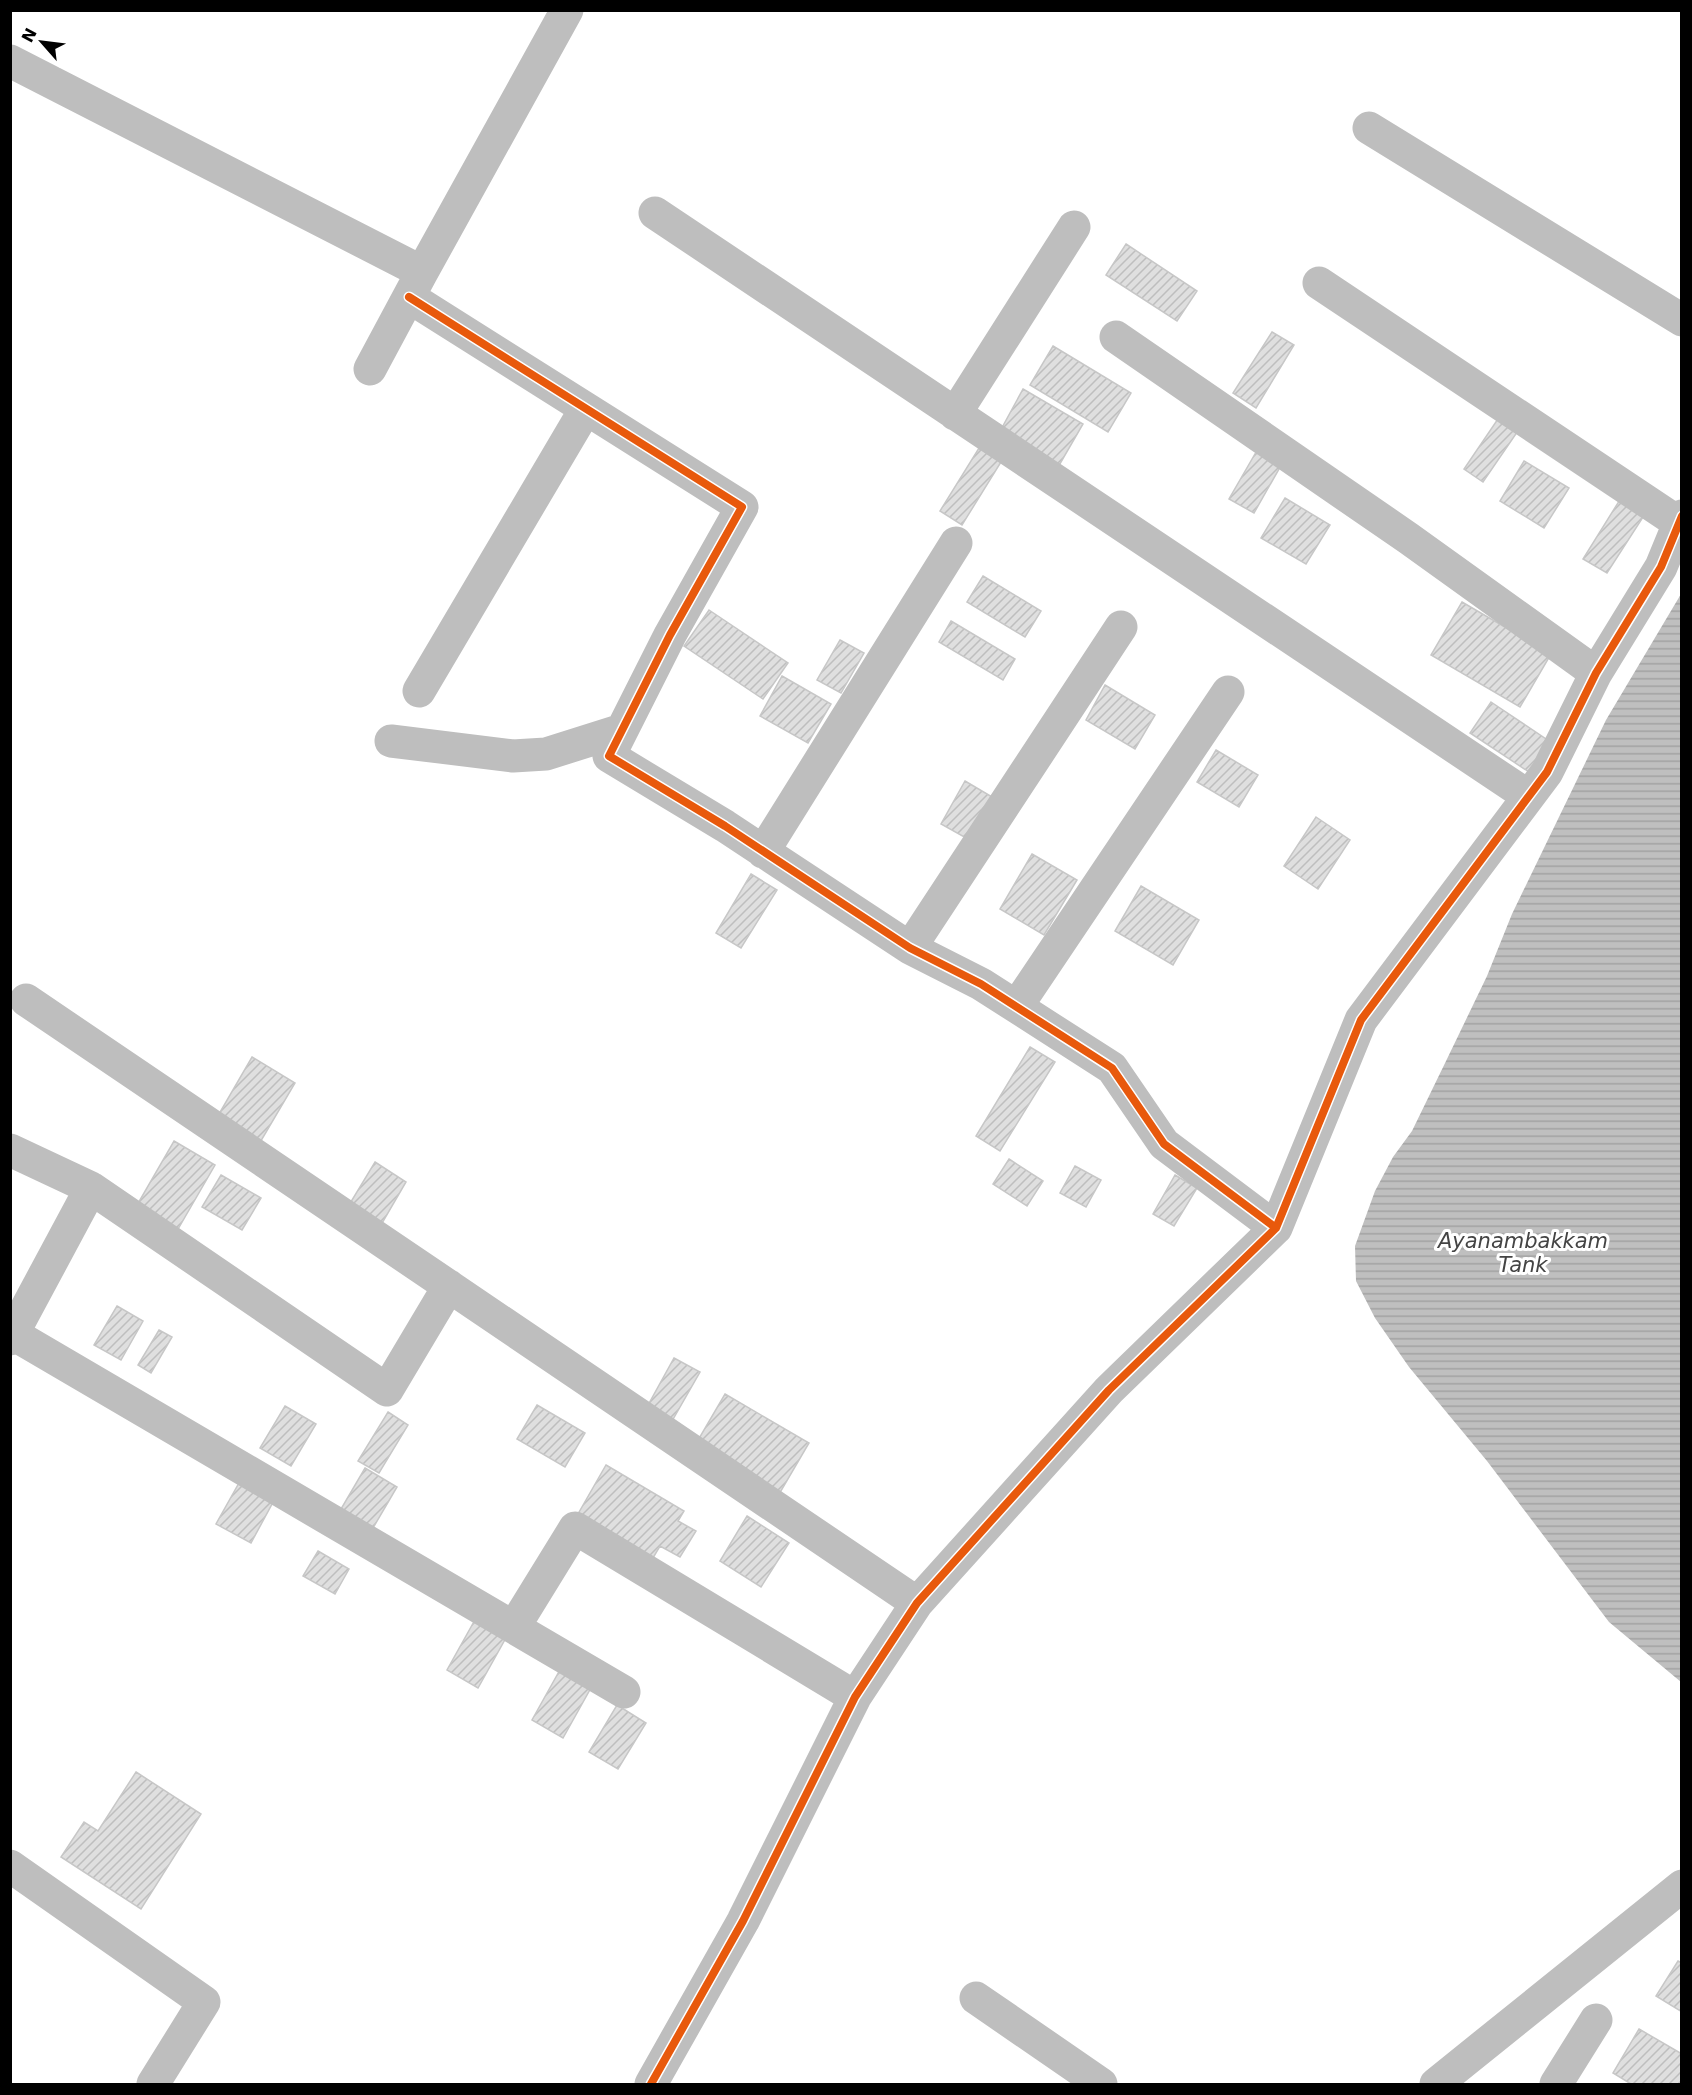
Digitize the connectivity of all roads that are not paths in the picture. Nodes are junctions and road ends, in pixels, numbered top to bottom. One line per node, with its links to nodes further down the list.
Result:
1 (567, 10): 7 (street)
2 (10, 61): 7 (street)
3 (1369, 128): 8 (street)
4 (655, 213): 12 (street)
5 (1074, 227): 12 (street)
6 (1319, 282): 13 (street)
7 (415, 284): 10 (street); 11 (street)
8 (1682, 320)
9 (1116, 337): 16 (street)
10 (370, 369)
11 (585, 410): 17 (street); 19 (street)
12 (955, 414): 21 (street)
13 (1680, 520): 16 (street)
14 (956, 543): 22 (street)
15 (1121, 627): 23 (street)
16 (1596, 673): 21 (street)
17 (419, 691)
18 (1228, 692): 25 (street)
19 (622, 730): 20 (street); 22 (street)
20 (391, 741)
21 (1528, 796): 28 (street)
22 (763, 852): 23 (street)
23 (910, 948): 25 (street)
24 (26, 1000): 29 (street)
25 (1017, 1006): 28 (street)
26 (10, 1150): 27 (street)
27 (91, 1188): 29 (street); 30 (street)
28 (1276, 1228): 31 (street)
29 (449, 1286): 31 (street)
30 (12, 1336): 32 (street)
31 (918, 1603): 34 (street)
32 (514, 1627): 33 (street); 34 (street)
33 (624, 1692)
34 (855, 1697): 40 (street)
35 (10, 1866): 39 (street)
36 (1682, 1886): 42 (street)
37 (976, 1998): 41 (street)
38 (1596, 2020): 43 (street)
39 (153, 2085)
40 (651, 2085)
41 (1101, 2085)
42 (1436, 2085)
43 (1556, 2085)

